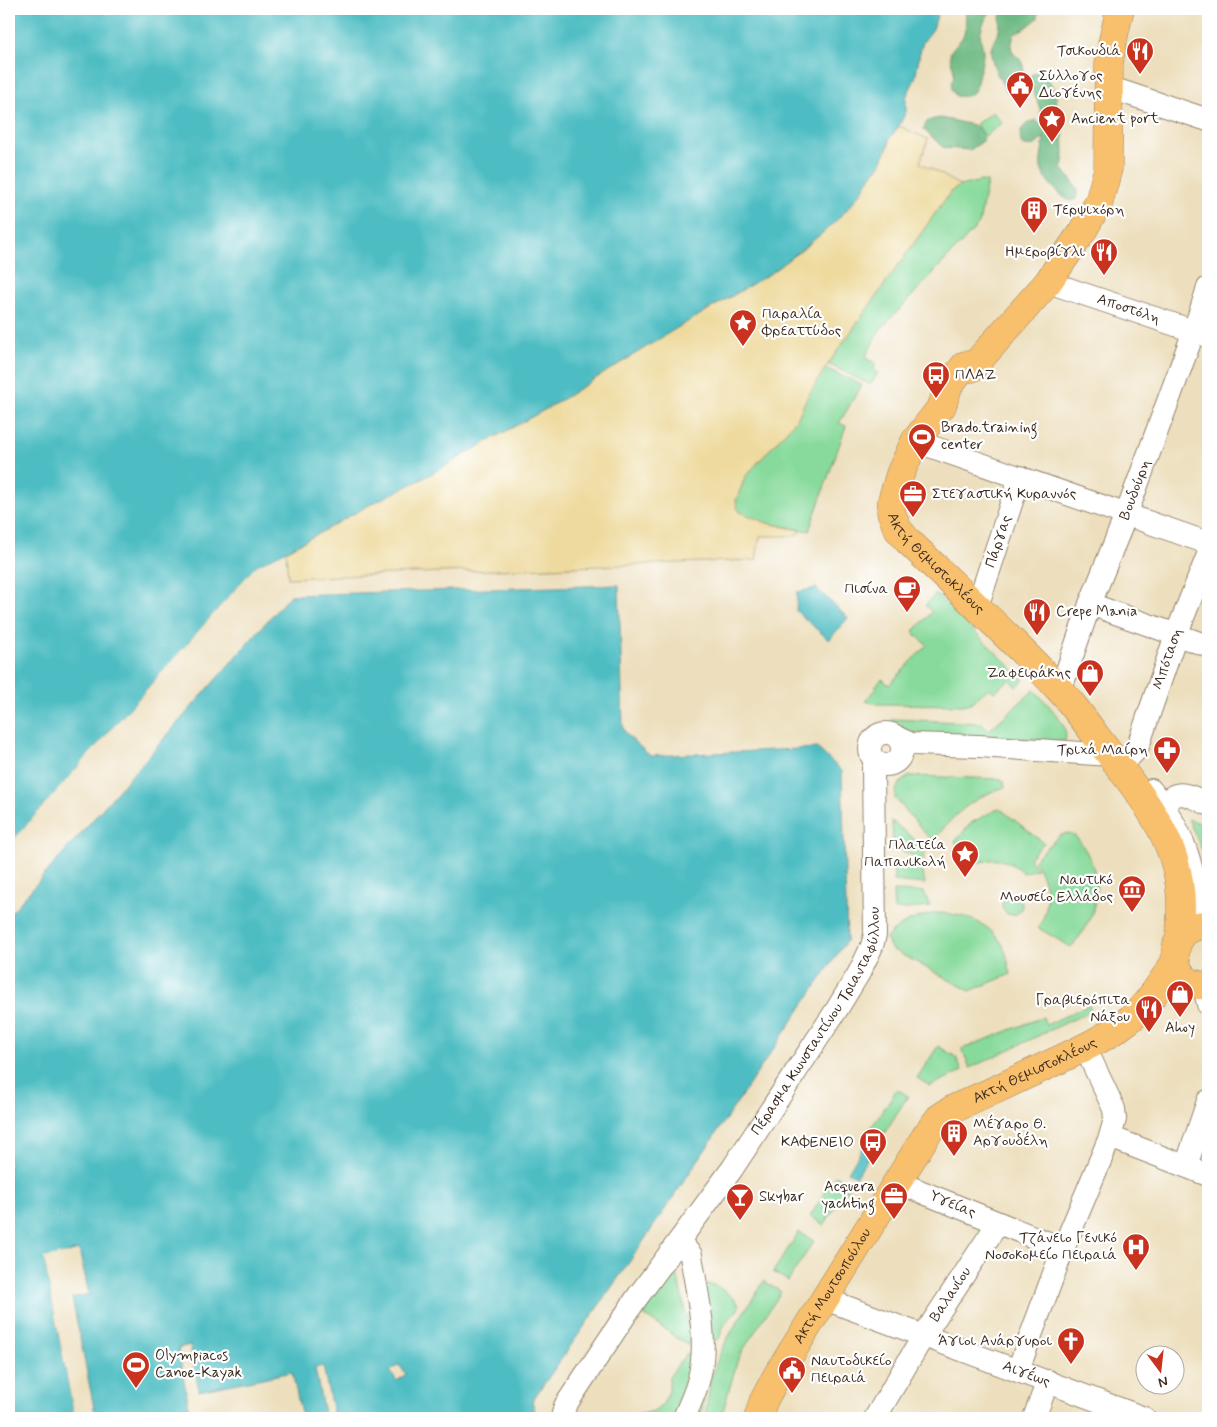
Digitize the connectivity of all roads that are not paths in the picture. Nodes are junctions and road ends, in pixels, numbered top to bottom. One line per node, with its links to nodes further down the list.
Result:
1 (1120, 9): 2 (main road, Ακτή Θεμιστοκλέους)
2 (1108, 87): 3 (street); 4 (main road, Ακτή Θεμιστοκλέους)
3 (1208, 120)
4 (1048, 282): 6 (street, Αποστόλη); 7 (main road, Ακτή Θεμιστοκλέους)
5 (1208, 288): 6 (street, Βουδούρη)
6 (1201, 333): 9 (street, Βουδούρη)
7 (915, 441): 8 (street); 13 (main road, Ακτή Θεμιστοκλέους)
8 (1020, 477): 9 (street); 13 (street, Πάργας)
9 (1126, 515): 10 (street); 12 (street, Βουδούρη)
10 (1208, 544)
11 (1208, 555): 14 (street, Μπόταση)
12 (1090, 604): 14 (street); 16 (street, Βουδούρη)
13 (977, 607): 16 (main road, Ακτή Θεμιστοκλέους)
14 (1176, 635): 15 (street); 17 (street, Μπόταση)
15 (1208, 646)
16 (1060, 690): 17 (main road, Ακτή Θεμιστοκλέους)
17 (1122, 767): 17 (street); 20 (street); 21 (main road, Ακτή Θεμιστοκλέους)
18 (874, 768): 30 (street, Πέρασμα Κωνσταντίνου Τριανταφύλλου)
19 (1208, 804): 20 (street)
20 (1163, 806): 21 (street)
21 (1191, 937): 22 (main road); 23 (main road, Ακτή Θεμιστοκλέους)
22 (1207, 992)
23 (1085, 1047): 25 (street); 28 (main road, Ακτή Θεμιστοκλέους)
24 (1208, 1101): 26 (street)
25 (1110, 1137): 26 (street); 31 (street)
26 (1186, 1166): 27 (street)
27 (1208, 1175)
28 (897, 1182): 29 (street, Υγείας); 32 (main road, Ακτή Μουτσοπούλου)
29 (998, 1223): 31 (street, Υγείας); 33 (street, Βαλανίου)
30 (675, 1246): 36 (street, Πέρασμα Κωνσταντίνου Τριανταφύλλου); 37 (street)
31 (1063, 1249): 34 (street)
32 (825, 1299): 33 (street, Αιγέως); 38 (main road, Ακτή Μουτσοπούλου)
33 (924, 1334): 34 (street, Αιγέως); 39 (street, Βαλανίου)
34 (1018, 1370): 35 (street, Αιγέως)
35 (1048, 1382): 40 (street); 41 (street, Αιγέως)
36 (562, 1418)
37 (684, 1418)
38 (758, 1418)
39 (875, 1418)
40 (1034, 1418)
41 (1144, 1418)

